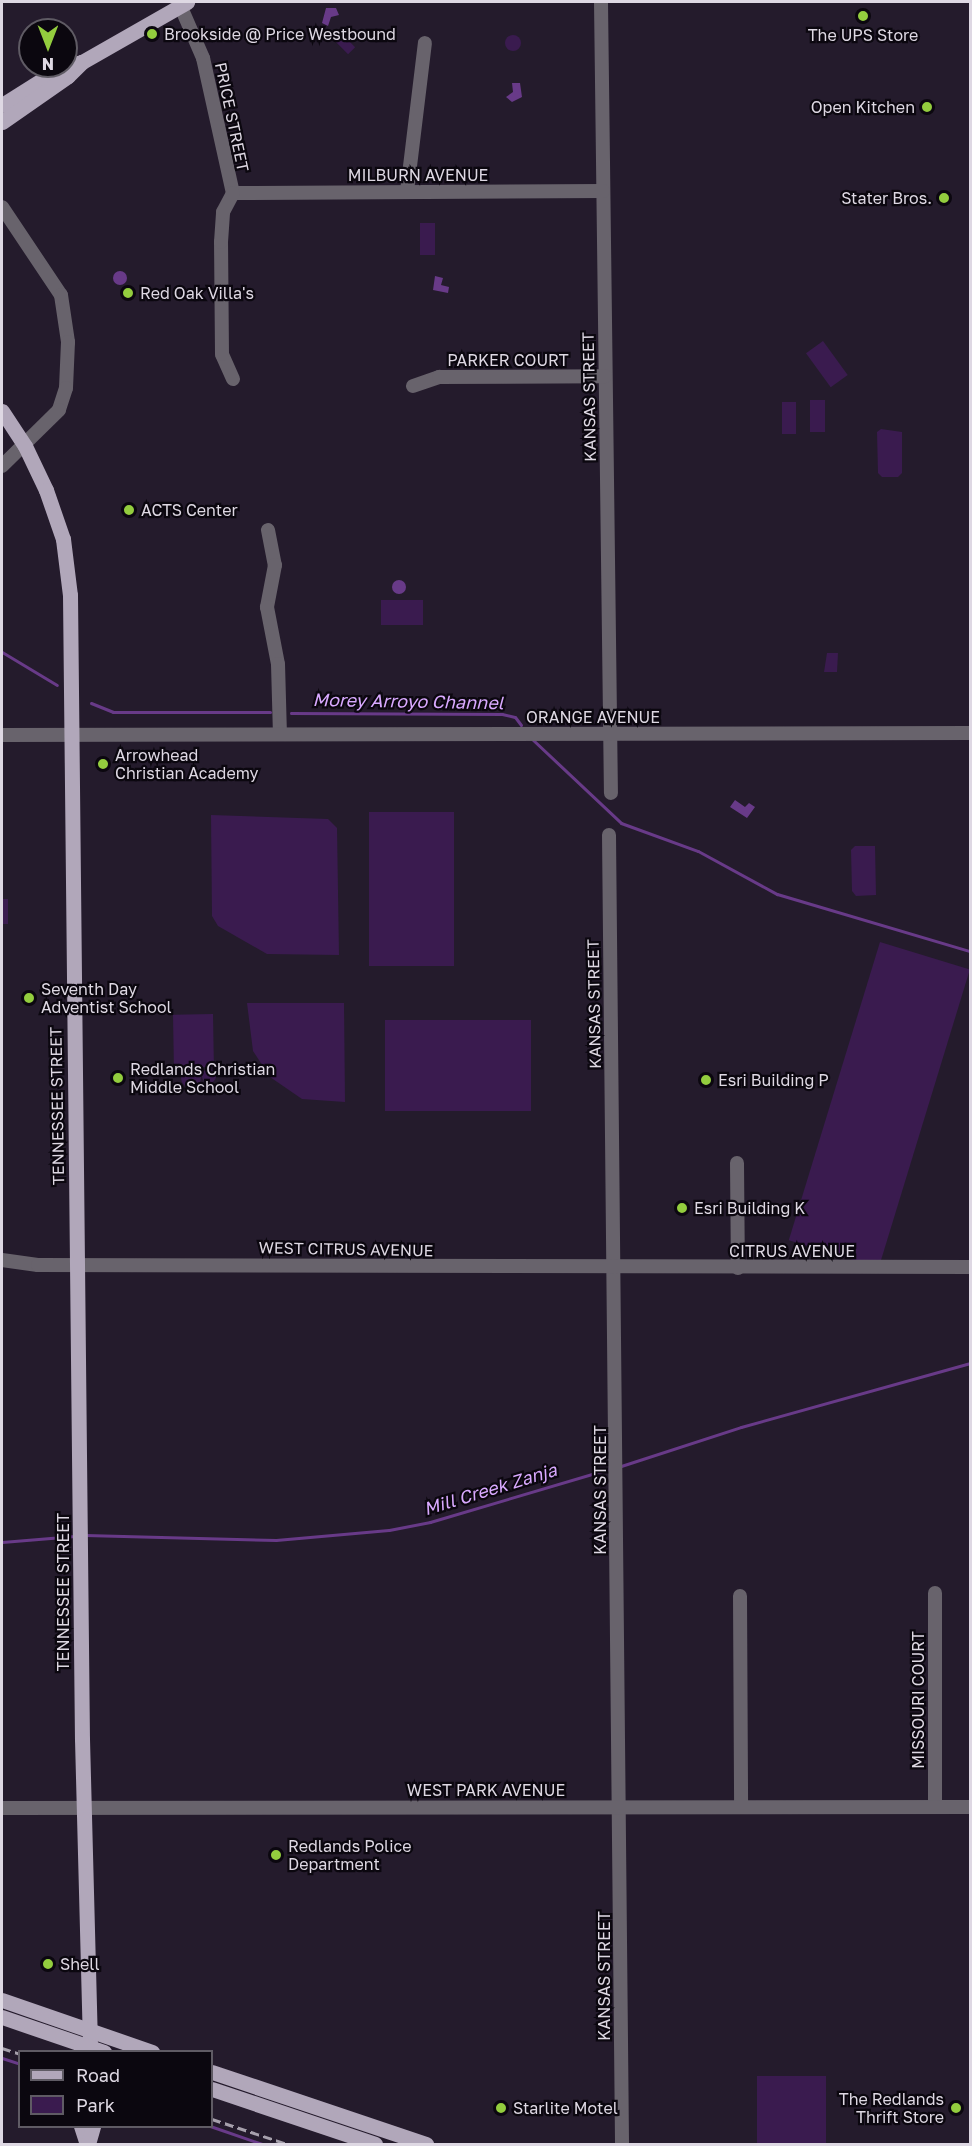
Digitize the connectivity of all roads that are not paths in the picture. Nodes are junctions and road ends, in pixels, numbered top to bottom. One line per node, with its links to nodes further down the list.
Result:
1 (600, 2): 10 (street, KANSAS STREET)
2 (183, 3): 4 (main road); 11 (street, PRICE STREET)
3 (425, 43): 9 (street)
4 (82, 62): 5 (main road); 8 (main road)
5 (78, 63)
6 (46, 78): 7 (main road)
7 (2, 105)
8 (2, 122)
9 (407, 191): 10 (street, MILBURN AVENUE); 11 (street, MILBURN AVENUE)
10 (603, 191): 13 (street, KANSAS STREET)
11 (233, 192): 14 (street, PRICE STREET)
12 (2, 207): 17 (street)
13 (605, 376): 15 (street, PARKER COURT); 20 (street, KANSAS STREET)
14 (233, 379)
15 (413, 386)
16 (2, 411): 17 (main road, TENNESSEE STREET)
17 (25, 446): 18 (street); 24 (main road, TENNESSEE STREET)
18 (2, 466)
19 (268, 530): 22 (street)
20 (610, 733): 21 (street, ORANGE AVENUE); 22 (street, ORANGE AVENUE); 25 (street, KANSAS STREET)
21 (970, 733)
22 (280, 734): 24 (street, ORANGE AVENUE)
23 (2, 735): 24 (street, ORANGE AVENUE)
24 (71, 735): 30 (main road, TENNESSEE STREET)
25 (611, 793)
26 (609, 835): 32 (street, KANSAS STREET)
27 (736, 1163): 33 (street)
28 (2, 1260): 29 (street)
29 (23, 1264): 30 (street, WEST CITRUS AVENUE); 34 (street)
30 (78, 1264): 32 (street, WEST CITRUS AVENUE); 42 (main road, TENNESSEE STREET)
31 (970, 1267): 33 (street, CITRUS AVENUE)
32 (614, 1268): 33 (street, CITRUS AVENUE); 38 (street, KANSAS STREET)
33 (738, 1268)
34 (2, 1270)
35 (935, 1593): 39 (street, MISSOURI COURT)
36 (740, 1596): 37 (street)
37 (741, 1806): 38 (street, WEST PARK AVENUE); 39 (street, WEST PARK AVENUE)
38 (619, 1807): 42 (street, WEST PARK AVENUE); 55 (street, KANSAS STREET)
39 (935, 1807): 40 (street, WEST PARK AVENUE)
40 (970, 1807)
41 (2, 1808): 42 (street, WEST PARK AVENUE)
42 (84, 1809): 45 (main road, TENNESSEE STREET)
43 (2, 2000): 45 (main road)
44 (2, 2017): 46 (main road)
45 (87, 2029): 46 (main road, TENNESSEE STREET); 47 (main road)
46 (87, 2050)
47 (146, 2050)
48 (213, 2072): 54 (main road)
49 (213, 2089): 53 (main road)
50 (81, 2128): 52 (main road)
51 (93, 2128): 52 (main road)
52 (88, 2145)
53 (375, 2145)
54 (426, 2145)
55 (622, 2145)

